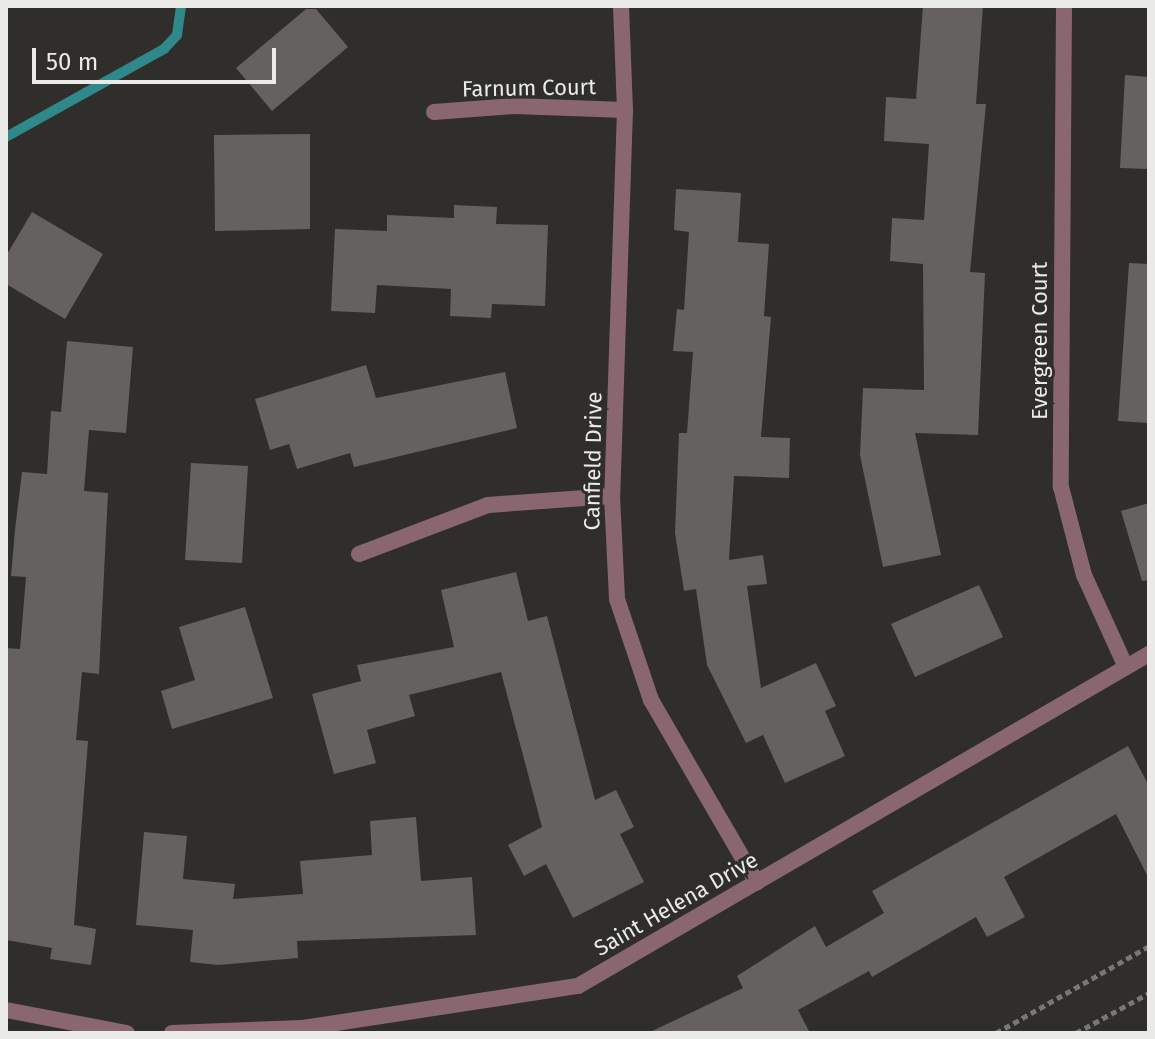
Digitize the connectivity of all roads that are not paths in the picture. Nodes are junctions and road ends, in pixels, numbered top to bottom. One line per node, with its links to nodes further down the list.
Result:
1 (621, 6): 3 (street, Canfield Drive)
2 (1064, 6): 8 (street, Evergreen Court)
3 (625, 110): 4 (street, Farnum Court); 5 (street, Canfield Drive)
4 (434, 112)
5 (612, 496): 6 (street); 9 (street, Canfield Drive)
6 (359, 554)
7 (1149, 654): 8 (street, Saint Helena Drive)
8 (1125, 665): 9 (street, Saint Helena Drive)
9 (757, 883): 11 (street, Saint Helena Drive)
10 (6, 1010): 12 (street)
11 (303, 1030): 13 (street, Saint Helena Drive)
12 (127, 1033)
13 (172, 1033)

